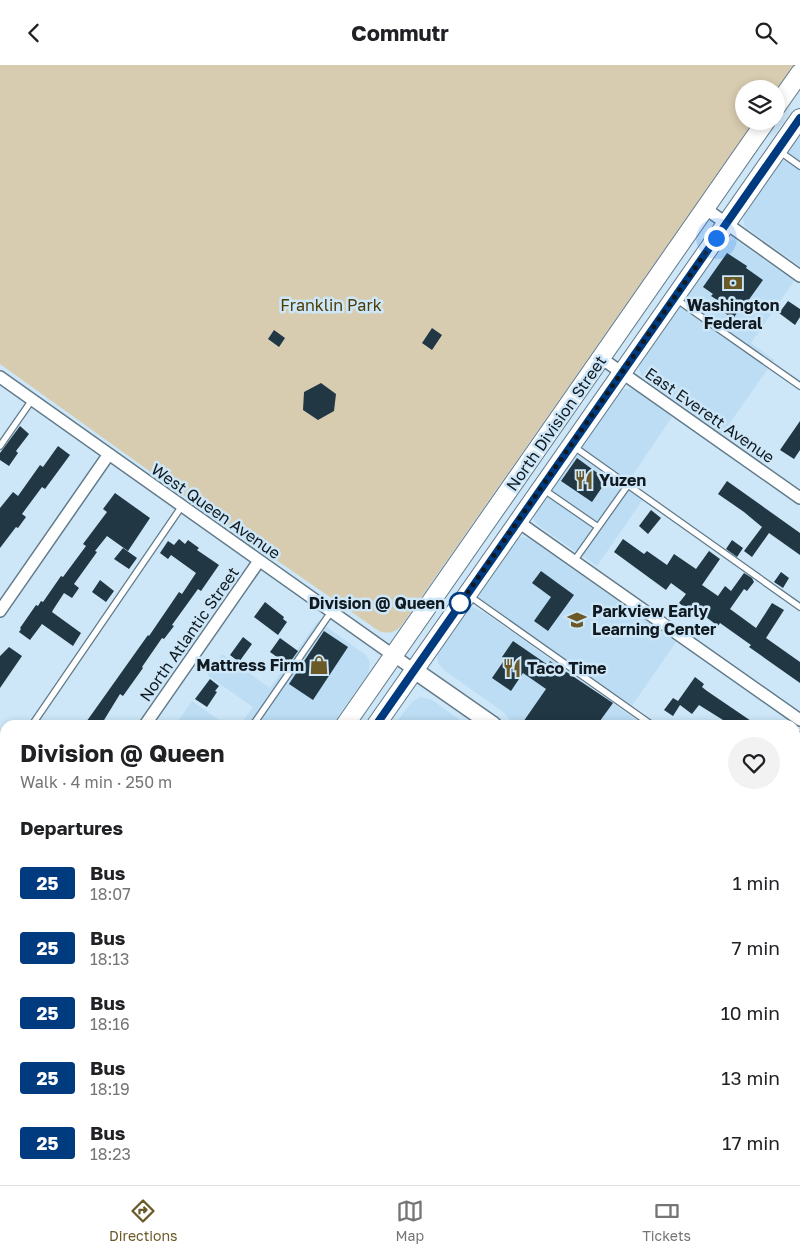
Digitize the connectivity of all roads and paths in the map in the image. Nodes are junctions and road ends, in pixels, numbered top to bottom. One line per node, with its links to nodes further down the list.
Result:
1 (800, 73): 2 (main road)
2 (785, 94)
3 (800, 118): 5 (main road, North Division Street)
4 (760, 130): 7 (main road, North Division Street)
5 (778, 150): 6 (lane); 8 (main road, North Division Street)
6 (800, 166)
7 (706, 209): 8 (street); 11 (main road, North Division Street)
8 (726, 224): 9 (street); 10 (main road, North Division Street)
9 (800, 276)
10 (674, 297): 12 (main road, North Division Street); 14 (lane)
11 (601, 358): 12 (street, East Everett Avenue); 31 (main road, North Division Street)
12 (621, 373): 16 (main road, North Division Street); 21 (street, East Everett Avenue)
13 (0, 377): 15 (street, West Queen Avenue)
14 (800, 386)
15 (32, 400): 17 (lane); 18 (street, West Queen Avenue)
16 (571, 445): 19 (lane); 20 (main road, North Division Street)
17 (0, 446)
18 (109, 454): 22 (street, West Queen Avenue); 29 (street)
19 (628, 485): 24 (lane); 28 (lane)
20 (541, 488): 23 (main road, North Division Street); 24 (lane)
21 (800, 498)
22 (182, 506): 25 (street, West Queen Avenue); 33 (lane)
23 (518, 521): 26 (street); 27 (main road, North Division Street)
24 (598, 527): 26 (lane)
25 (259, 561): 30 (street, West Queen Avenue); 34 (street, North Atlantic Street)
26 (574, 561): 40 (street)
27 (466, 594): 32 (main road, North Division Street); 39 (lane)
28 (800, 607)
29 (0, 611)
30 (331, 612): 31 (street, West Queen Avenue); 35 (lane)
31 (394, 656): 32 (street, West Queen Avenue); 36 (main road, North Division Street)
32 (414, 670): 37 (main road, North Division Street); 38 (street)
33 (35, 720)
34 (148, 720)
35 (256, 720)
36 (349, 720)
37 (379, 720)
38 (486, 720)
39 (645, 720)
40 (800, 720)

